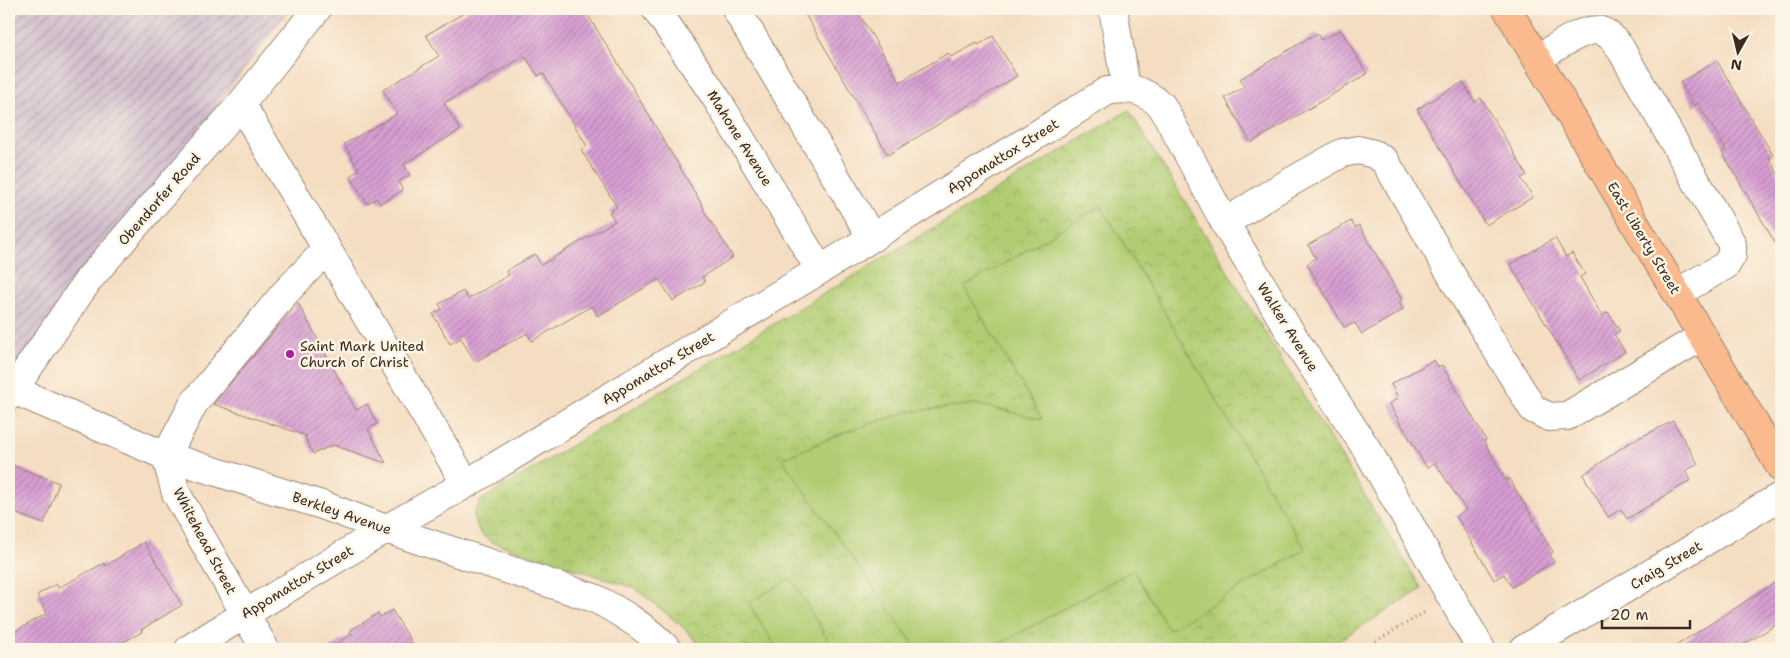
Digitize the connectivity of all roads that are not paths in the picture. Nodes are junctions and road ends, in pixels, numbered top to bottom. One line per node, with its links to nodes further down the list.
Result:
1 (656, 9): 12 (street, Mahone Avenue)
2 (736, 9): 10 (street)
3 (1113, 9): 7 (street)
4 (1507, 9): 6 (main road, East Liberty Street)
5 (302, 16): 8 (street, Obendorfer Road)
6 (1537, 59): 13 (main road, East Liberty Street); 13 (street)
7 (1126, 88): 9 (street, Walker Avenue); 10 (street, Appomattox Street)
8 (241, 104): 11 (street); 15 (street, Obendorfer Road)
9 (1225, 223): 14 (street); 25 (street, Walker Avenue)
10 (872, 238): 12 (street, Appomattox Street)
11 (327, 249): 16 (street); 18 (street)
12 (820, 270): 18 (street, Appomattox Street)
13 (1677, 293): 14 (main road, East Liberty Street)
14 (1703, 336): 17 (main road, East Liberty Street)
15 (10, 392): 16 (street, Berkley Avenue)
16 (166, 456): 20 (street, Berkley Avenue); 21 (street, Whitehead Street)
17 (1781, 468)
18 (466, 484): 20 (street, Appomattox Street)
19 (1781, 496): 26 (street, Craig Street)
20 (386, 529): 21 (street, Appomattox Street); 24 (street, Berkley Avenue)
21 (245, 614): 22 (street, Appomattox Street); 23 (street, Whitehead Street)
22 (189, 649)
23 (265, 649)
24 (667, 649)
25 (1481, 649)
26 (1524, 649)

